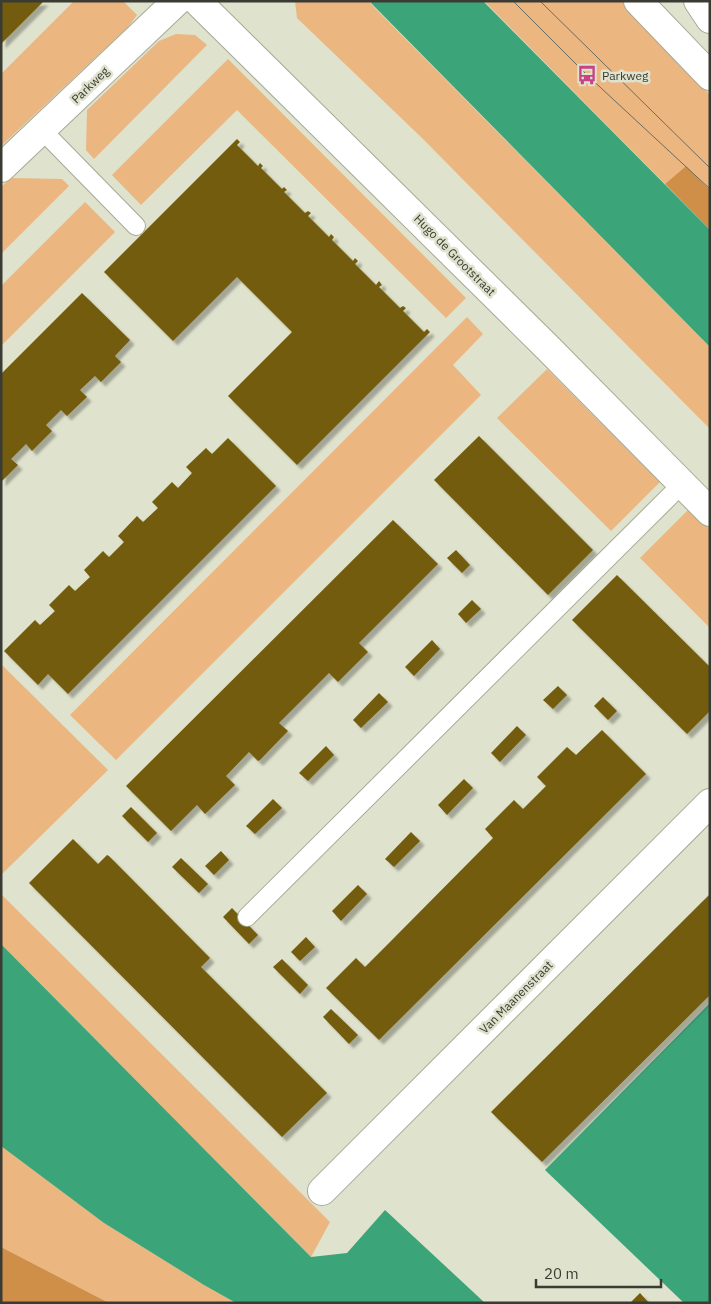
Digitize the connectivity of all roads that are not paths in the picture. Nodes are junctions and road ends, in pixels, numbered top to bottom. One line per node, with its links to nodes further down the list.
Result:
1 (177, 1): 7 (street, Parkweg)
2 (197, 1): 10 (street, Hugo de Grootstraat)
3 (638, 1): 6 (street)
4 (698, 1): 5 (street)
5 (710, 19)
6 (710, 76)
7 (42, 130): 8 (street, Parkweg); 9 (lane)
8 (1, 168)
9 (136, 226)
10 (682, 484): 11 (street, Hugo de Grootstraat); 13 (lane)
11 (710, 512)
12 (710, 803): 14 (street, Van Maanenstraat)
13 (247, 917)
14 (322, 1191)

